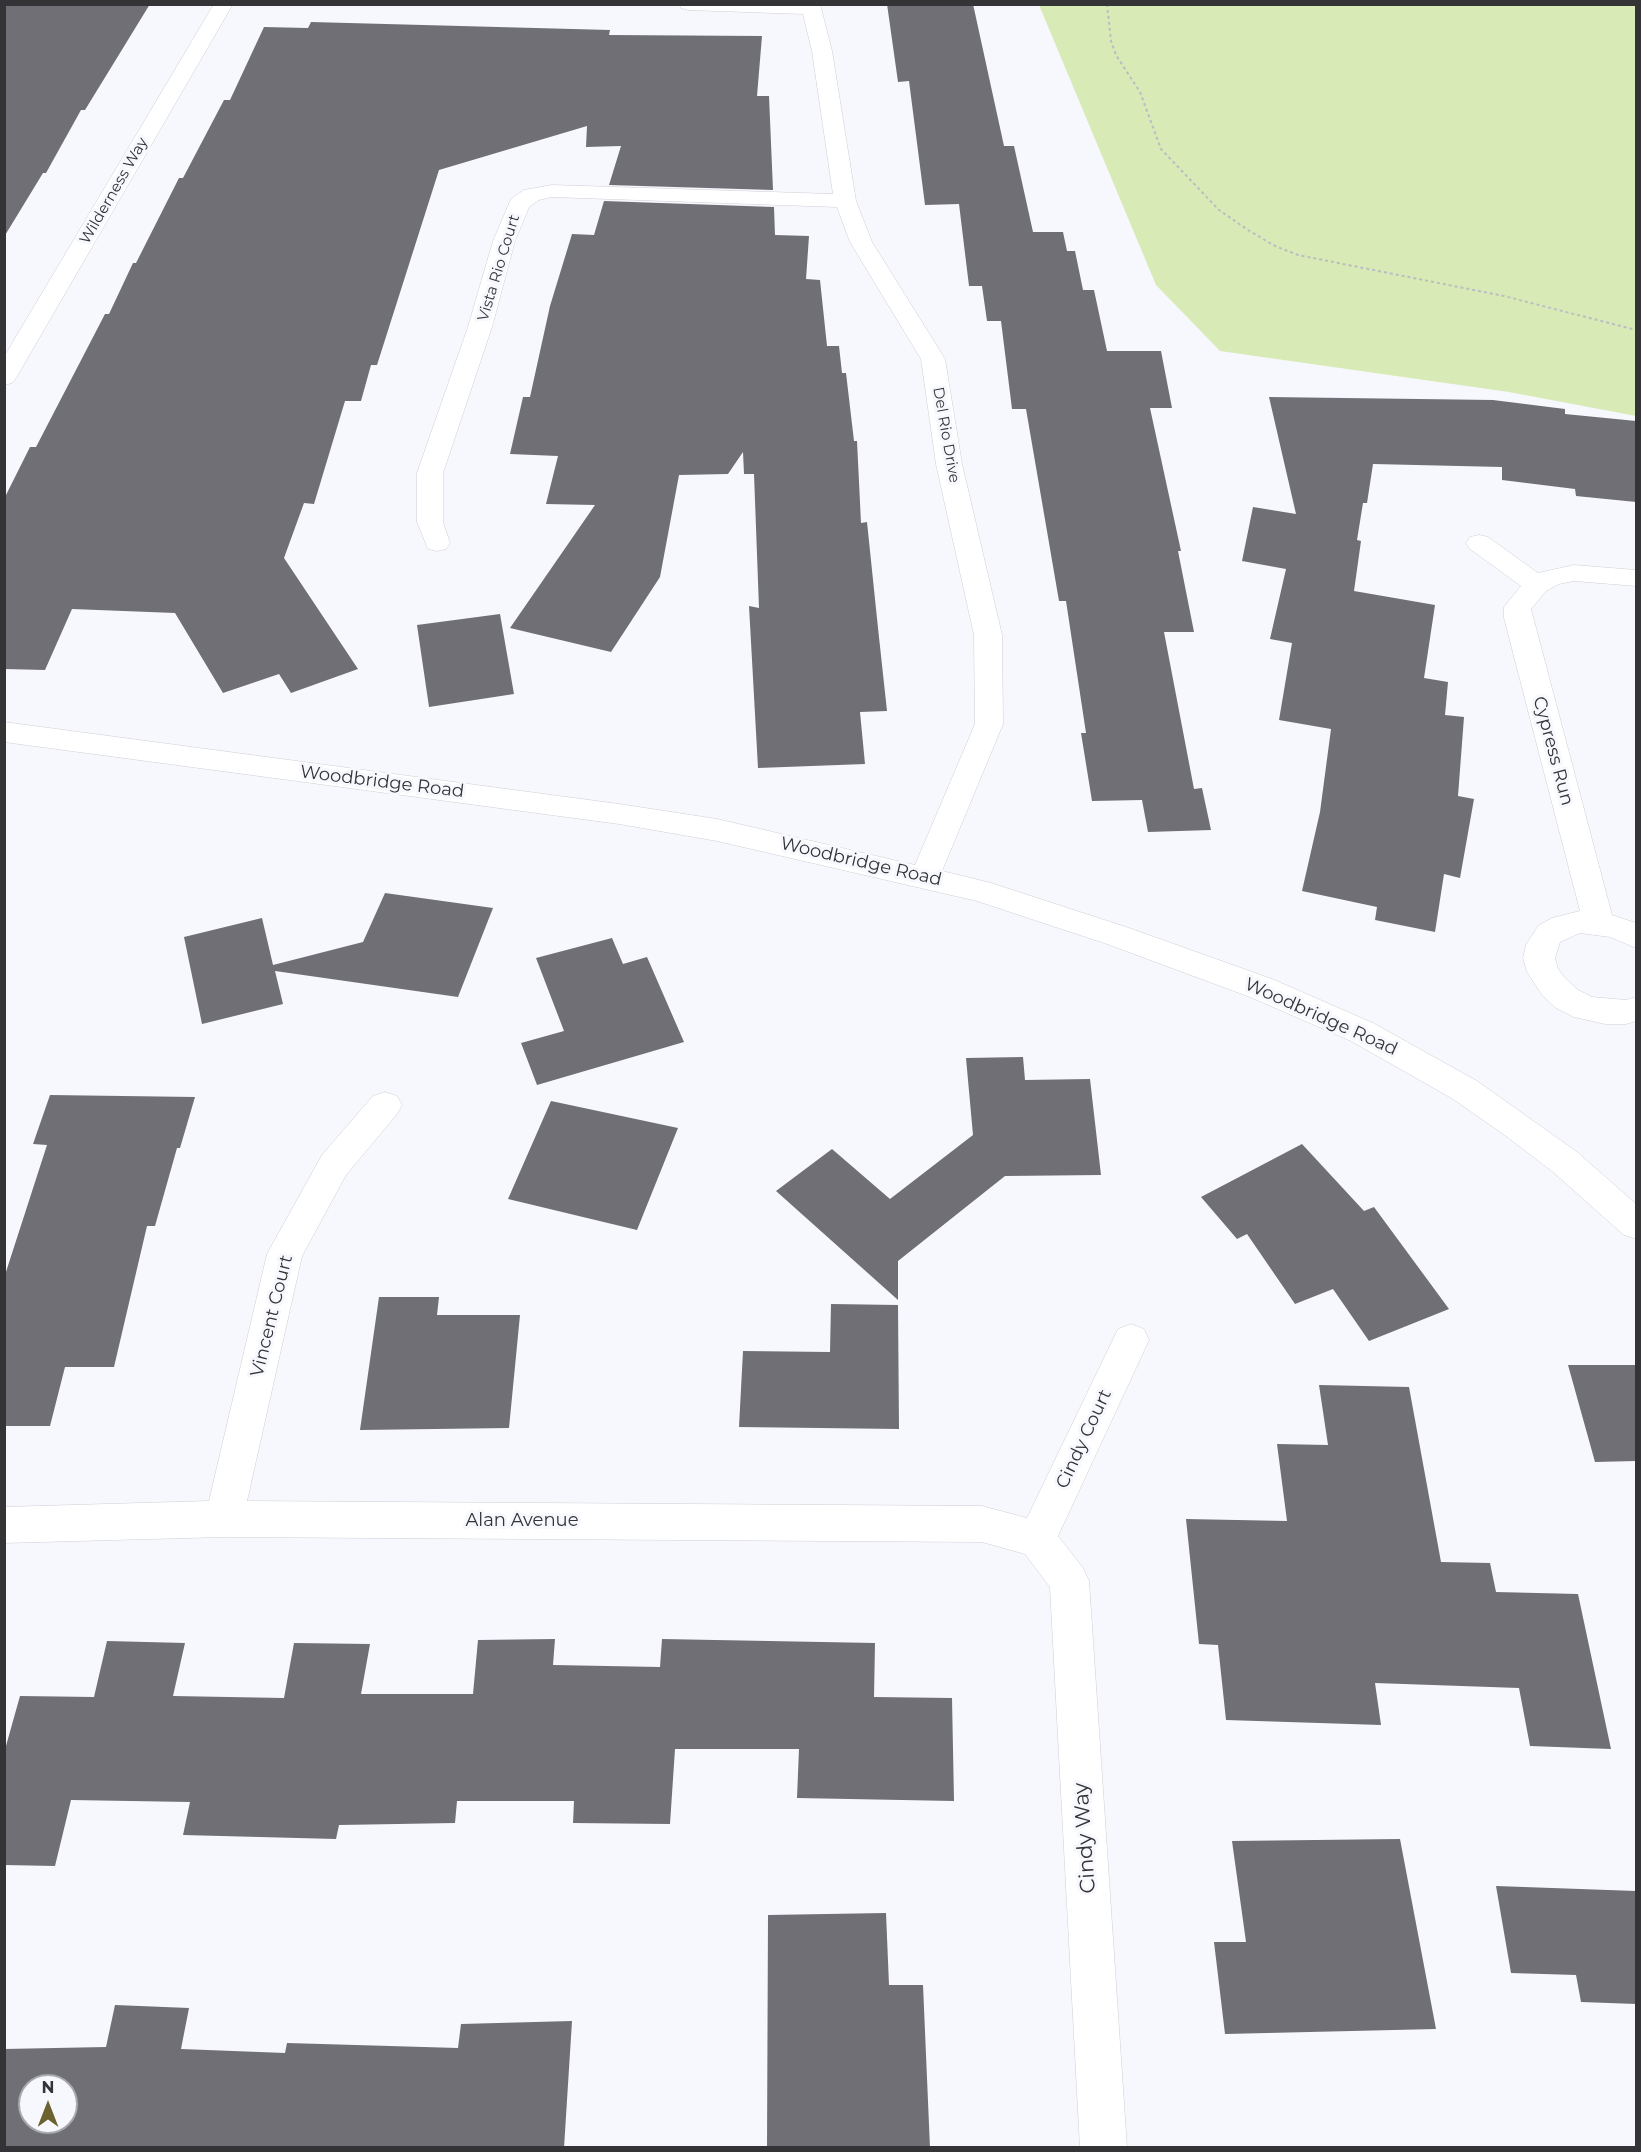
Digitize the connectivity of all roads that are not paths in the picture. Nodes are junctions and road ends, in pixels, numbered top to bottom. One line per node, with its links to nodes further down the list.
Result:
1 (224, 4): 5 (street, Wilderness Way)
2 (688, 4): 3 (street)
3 (810, 7): 4 (street, Del Rio Drive)
4 (845, 201): 6 (street, Vista Rio Court); 11 (street, Del Rio Drive)
5 (4, 378)
6 (437, 543)
7 (1479, 543): 9 (street)
8 (1636, 578): 9 (street, Cypress Run)
9 (1538, 585): 12 (street, Cypress Run)
10 (4, 732): 11 (street, Woodbridge Road)
11 (925, 876): 16 (street, Woodbridge Road)
12 (1599, 923): 13 (street); 14 (street)
13 (1636, 937)
14 (1636, 1009)
15 (385, 1105): 18 (street, Vincent Court)
16 (1636, 1225)
17 (1131, 1340): 20 (street, Cindy Court)
18 (224, 1519): 19 (street, Alan Avenue); 20 (street, Alan Avenue)
19 (4, 1525)
20 (1037, 1539): 21 (street, Cindy Way)
21 (1104, 2148)

